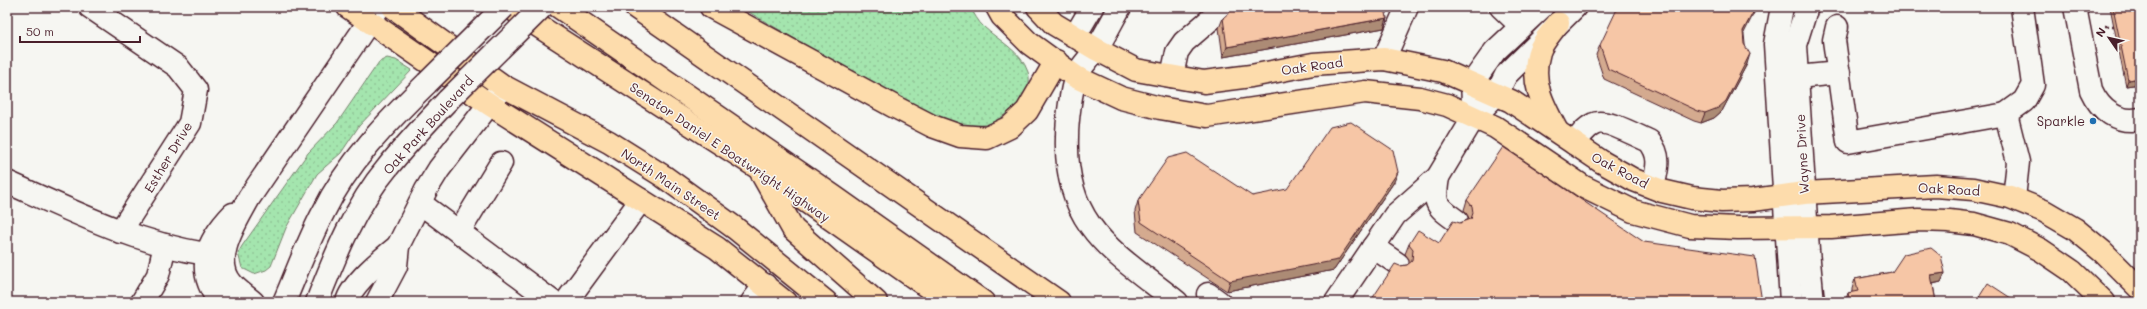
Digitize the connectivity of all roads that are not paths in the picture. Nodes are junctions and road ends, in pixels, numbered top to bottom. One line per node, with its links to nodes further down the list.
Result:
1 (90, 7): 55 (street, Esther Drive)
2 (348, 7): 23 (main road)
3 (393, 7): 36 (main road, North Main Street)
4 (504, 7): 69 (street, Oak Park Boulevard, bridge)
5 (509, 7): 44 (main road, Senator Daniel E Boatwright Highway)
6 (542, 7): 70 (street, Oak Park Boulevard, bridge)
7 (559, 7): 79 (main road)
8 (634, 7): 65 (main road)
9 (712, 7): 30 (main road)
10 (996, 7): 30 (main road)
11 (1038, 7): 27 (main road, Oak Road)
12 (1092, 7): 27 (street)
13 (1120, 7): 28 (street)
14 (1225, 7): 33 (street)
15 (1407, 7): 29 (street)
16 (1501, 7): 25 (street)
17 (1542, 7): 25 (street)
18 (1575, 7): 24 (street)
19 (1782, 7): 48 (street, Wayne Drive)
20 (1806, 7): 34 (street, Wayne Drive)
21 (2022, 7): 39 (street)
22 (2075, 7): 41 (street)
23 (374, 14): 38 (main road); 49 (street)
24 (1558, 24): 37 (street); 42 (main road)
25 (1520, 25): 35 (street)
26 (1837, 27): 31 (street)
27 (1075, 36): 28 (main road, Oak Road); 30 (main road)
28 (1096, 49): 32 (street); 33 (main road, Oak Road)
29 (1384, 59): 33 (main road, Oak Road); 35 (main road, Oak Road)
30 (1056, 61): 32 (main road)
31 (1839, 73): 34 (street); 39 (street)
32 (1076, 76): 40 (main road); 81 (street)
33 (1172, 76)
34 (1797, 77): 48 (street, Wayne Drive)
35 (1472, 83): 37 (main road, Oak Road); 40 (street)
36 (503, 86): 38 (street); 76 (main road, North Main Street)
37 (1496, 95): 40 (street); 42 (main road, Oak Road)
38 (489, 104): 51 (main road); 52 (street)
39 (2006, 114): 50 (street)
40 (1474, 117): 45 (street); 54 (main road)
41 (2140, 119)
42 (1566, 138): 47 (main road, Oak Road); 47 (street)
43 (500, 163): 56 (street)
44 (760, 169): 77 (main road); 78 (main road, Senator Daniel E Boatwright Highway)
45 (1438, 177): 53 (street); 59 (street)
46 (7, 182): 55 (street)
47 (1653, 187): 48 (main road, Oak Road)
48 (1794, 195): 50 (main road, Oak Road); 54 (street, Wayne Drive)
49 (249, 198): 60 (street); 68 (street)
50 (2014, 198): 62 (main road, Oak Road)
51 (641, 200): 63 (main road); 74 (street)
52 (420, 203): 56 (street); 58 (street)
53 (1457, 221)
54 (1796, 227): 83 (street, Wayne Drive); 84 (street, Wayne Drive); 85 (main road)
55 (120, 232): 57 (street)
56 (459, 232): 64 (street)
57 (165, 245): 60 (street); 67 (street)
58 (398, 246): 71 (street); 72 (street)
59 (1373, 247): 61 (street); 82 (street)
60 (206, 254): 66 (street)
61 (1398, 264)
62 (2140, 289)
63 (759, 294): 75 (main road)
64 (531, 296): 73 (street)
65 (1051, 296): 80 (main road)
66 (212, 300)
67 (142, 302)
68 (253, 302)
69 (284, 302)
70 (317, 302)
71 (347, 302)
72 (377, 302)
73 (553, 302)
74 (566, 302)
75 (785, 302)
76 (826, 302)
77 (876, 302)
78 (949, 302)
79 (983, 302)
80 (1075, 302)
81 (1177, 302)
82 (1336, 302)
83 (1791, 302)
84 (1813, 302)
85 (2104, 302)

